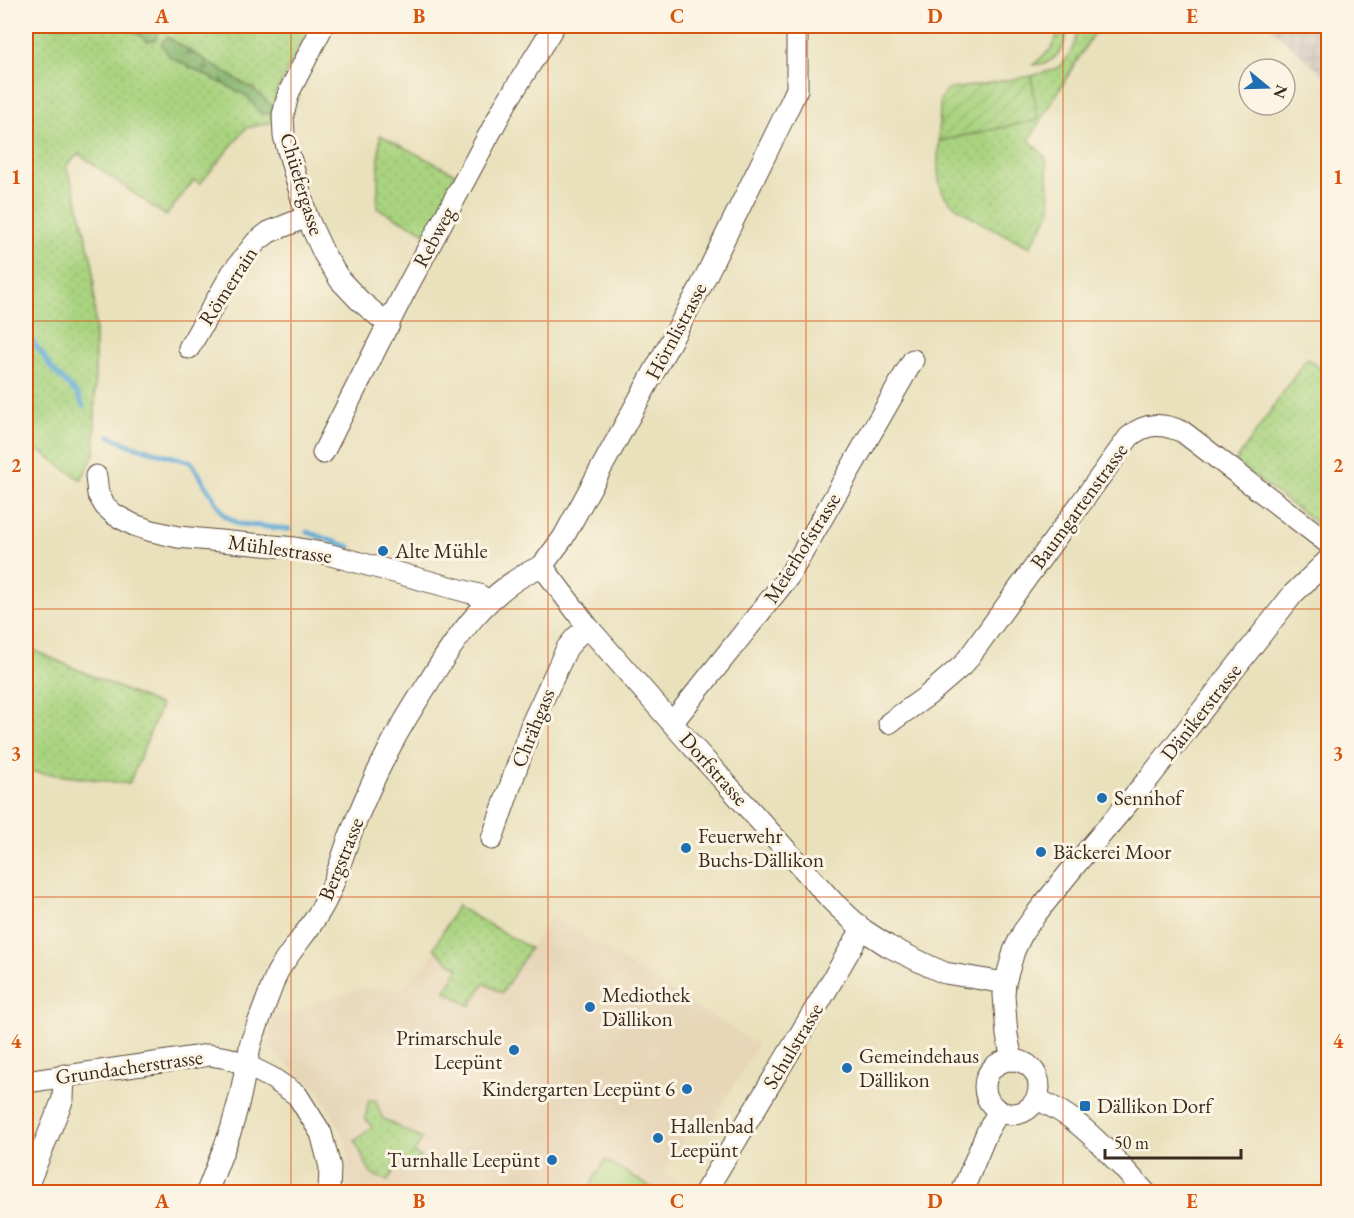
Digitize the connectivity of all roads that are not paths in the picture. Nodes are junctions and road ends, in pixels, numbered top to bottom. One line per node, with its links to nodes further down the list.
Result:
1 (323, 26): 4 (street, Chüefergasse)
2 (554, 26): 5 (street, Rebweg)
3 (798, 26): 12 (street, Hörnlistrasse)
4 (307, 217): 5 (street, Chüefergasse); 6 (street, Römerrain)
5 (389, 325): 8 (street, Rebweg)
6 (189, 348)
7 (913, 360): 15 (street, Meierhofstrasse)
8 (324, 453)
9 (96, 476): 13 (street, Mühlestrasse)
10 (1329, 543): 16 (street, Baumgartenstrasse)
11 (1329, 560): 19 (street, Dänikerstrasse)
12 (542, 566): 13 (street, Bergstrasse); 14 (street, Dorfstrasse)
13 (488, 601): 21 (street, Bergstrasse)
14 (588, 627): 15 (street, Dorfstrasse); 17 (street, Chrähgass)
15 (672, 723): 18 (street, Dorfstrasse)
16 (889, 723)
17 (492, 839)
18 (862, 929): 19 (street, Dorfstrasse); 29 (street, Schulstrasse)
19 (1005, 983): 20 (street, Dänikerstrasse)
20 (1012, 1060): 24 (street); 25 (street)
21 (246, 1065): 22 (street, Grundacherstrasse); 27 (street, Bergstrasse); 28 (street, Grundacherstrasse)
22 (64, 1076): 23 (street, Grundacherstrasse); 26 (street)
23 (26, 1082)
24 (1037, 1099): 25 (street); 31 (street)
25 (999, 1111): 30 (street)
26 (26, 1189)
27 (207, 1192)
28 (329, 1192)
29 (705, 1192)
30 (962, 1192)
31 (1145, 1192)

